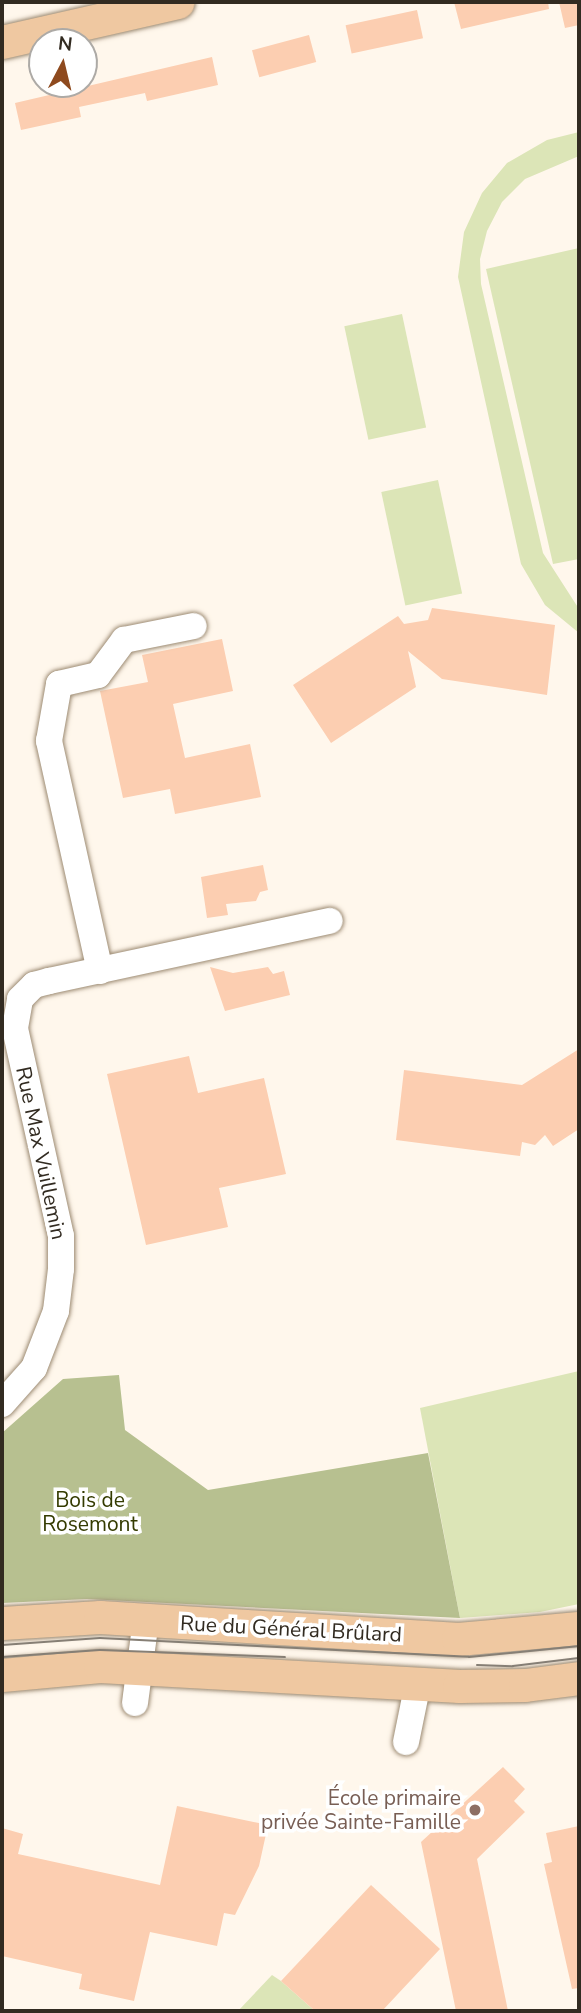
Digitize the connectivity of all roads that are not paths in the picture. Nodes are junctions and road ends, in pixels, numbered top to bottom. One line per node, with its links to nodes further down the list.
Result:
1 (178, 2): 2 (main road)
2 (96, 10): 3 (main road)
3 (2, 41)
4 (194, 626): 6 (street)
5 (330, 921): 6 (street, Rue Max Vuillemin)
6 (100, 971): 7 (street, Rue Max Vuillemin)
7 (2, 1404)
8 (146, 1620): 9 (main road, Rue du Général Brûlard); 10 (main road, Rue du Général Brûlard); 11 (street)
9 (2, 1623)
10 (579, 1628)
11 (143, 1668): 12 (main road); 14 (main road); 15 (street)
12 (2, 1675)
13 (579, 1678): 14 (main road)
14 (418, 1683): 16 (street)
15 (135, 1703)
16 (406, 1742)

